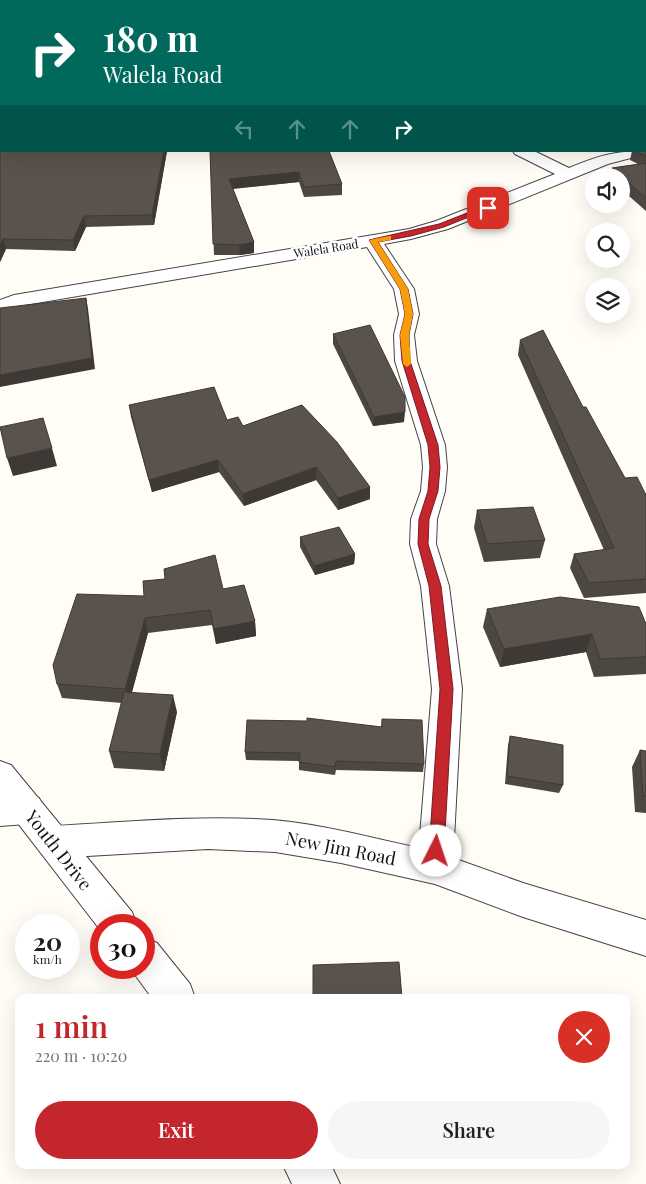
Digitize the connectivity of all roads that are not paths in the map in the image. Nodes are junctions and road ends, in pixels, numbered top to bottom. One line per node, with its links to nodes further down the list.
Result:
1 (522, 152): 3 (street)
2 (637, 152): 3 (street, Walela Road)
3 (569, 174): 4 (street, Walela Road)
4 (373, 240): 5 (street, Walela Road); 9 (street)
5 (0, 307)
6 (0, 775): 7 (street, Youth Drive)
7 (14, 810): 8 (street, Youth Drive)
8 (53, 842): 9 (street, New Jim Road); 10 (street, Youth Drive)
9 (435, 868): 11 (street, New Jim Road)
10 (110, 914)
11 (646, 938)
12 (155, 970): 13 (street)
13 (173, 994)
14 (307, 1169): 15 (street)
15 (318, 1184)

